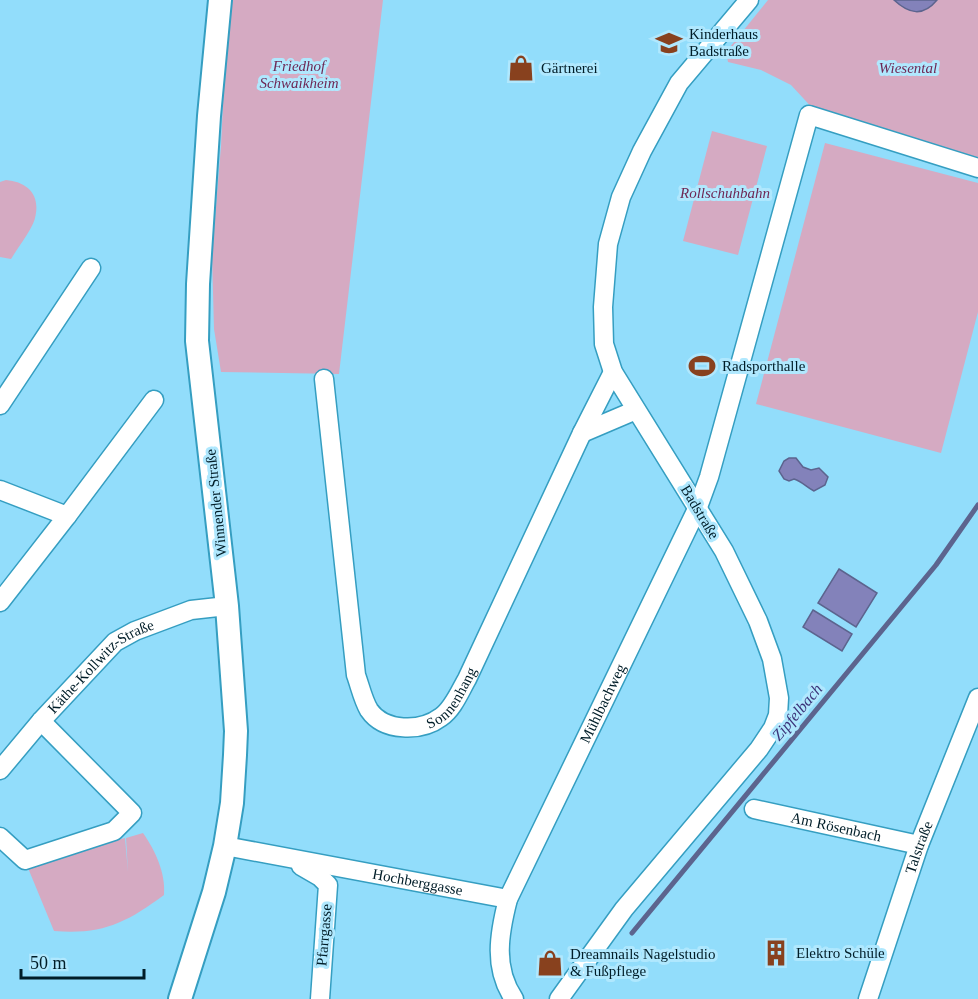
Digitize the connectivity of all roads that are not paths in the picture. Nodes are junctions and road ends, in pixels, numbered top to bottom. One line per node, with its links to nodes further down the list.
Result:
1 (220, 0): 15 (main road, Winnender Straße)
2 (749, 0): 5 (street, Badstraße)
3 (978, 168): 12 (street, Mühlbachweg)
4 (91, 268): 8 (street)
5 (613, 372): 9 (street, Badstraße); 10 (street, Sonnenhang)
6 (324, 379): 10 (street, Sonnenhang)
7 (154, 400): 13 (street)
8 (0, 405)
9 (636, 410): 10 (street); 12 (street, Badstraße)
10 (582, 433)
11 (0, 490): 13 (street)
12 (698, 507): 24 (street, Mühlbachweg); 28 (street, Badstraße)
13 (67, 516): 14 (street)
14 (0, 602)
15 (226, 606): 17 (street, Käthe-Kollwitz-Straße); 22 (main road, Winnender Straße)
16 (978, 698): 21 (street, Talstraße)
17 (41, 721): 18 (street, Käthe-Kollwitz-Straße); 20 (street)
18 (0, 770)
19 (754, 809): 21 (street, Am Rösenbach)
20 (0, 837)
21 (919, 845): 29 (street, Talstraße)
22 (225, 846): 23 (street, Hochberggasse); 25 (main road, Winnender Straße)
23 (286, 859): 24 (street, Hochberggasse); 26 (street, Pfarrgasse)
24 (507, 899): 27 (street)
25 (180, 999)
26 (320, 999)
27 (514, 999)
28 (559, 999)
29 (868, 999)

